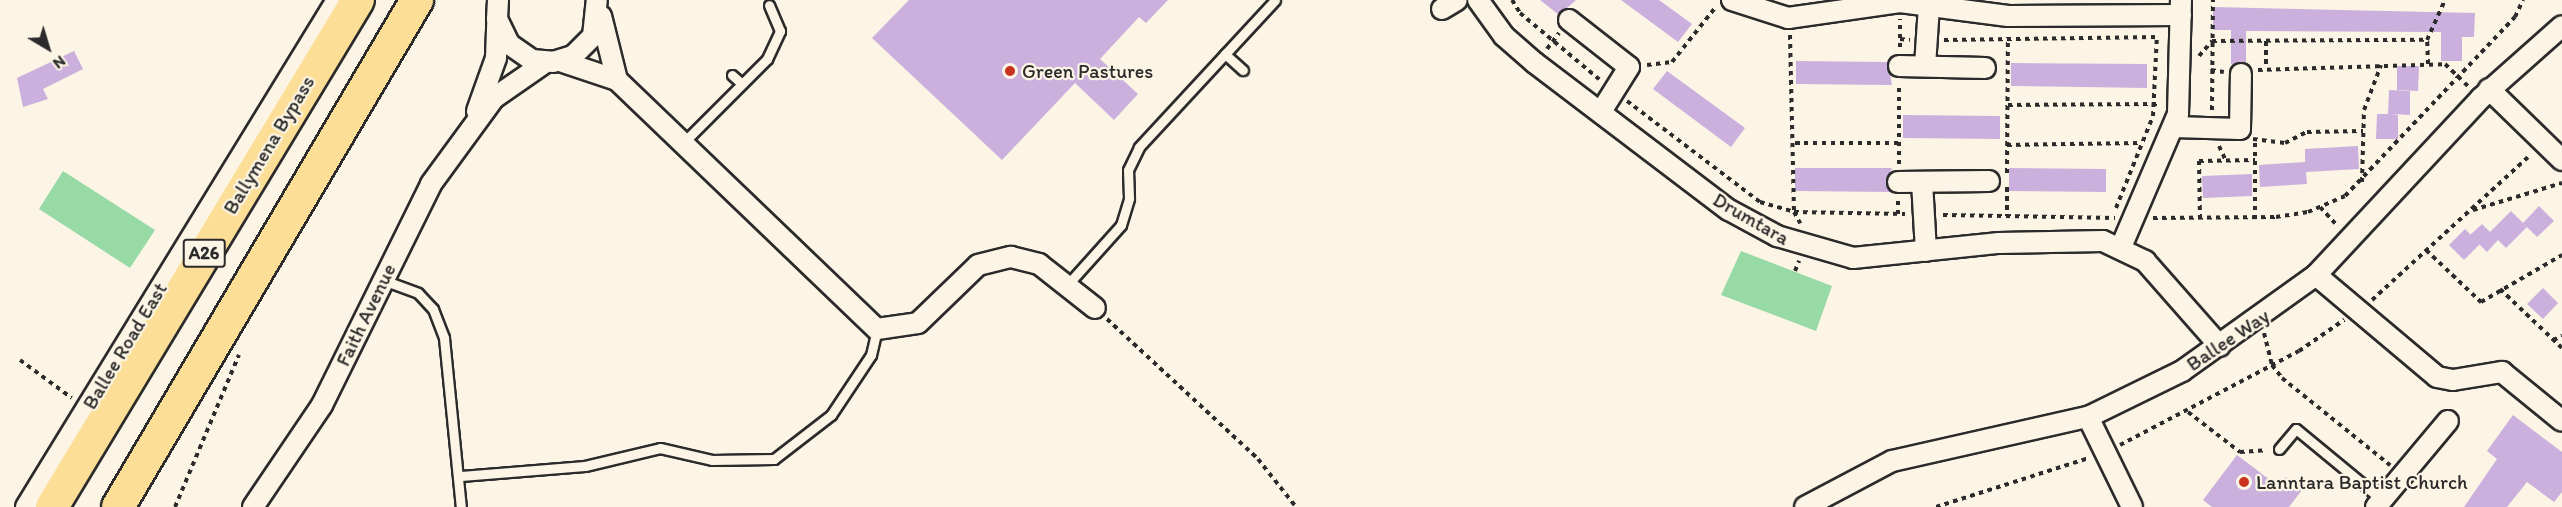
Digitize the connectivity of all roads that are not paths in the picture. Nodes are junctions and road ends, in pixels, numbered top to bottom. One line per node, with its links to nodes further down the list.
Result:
1 (337, 0): 47 (street, Ballee Road East)
2 (358, 0): 48 (highway, Ballymena Bypass / A26)
3 (417, 0): 49 (highway, A26)
4 (1275, 0): 14 (lane)
5 (1478, 0): 25 (street, Drumtara)
6 (1732, 0): 9 (street)
7 (598, 4): 15 (street, Faith Avenue); 22 (street)
8 (769, 5): 23 (lane)
9 (1929, 6): 10 (street); 17 (street)
10 (2181, 7): 27 (street)
11 (498, 10): 15 (street); 26 (street, Faith Avenue)
12 (1569, 20): 25 (street)
13 (2562, 26): 24 (street, Ballee Way)
14 (1225, 54): 19 (lane); 37 (lane)
15 (553, 62): 22 (street); 26 (street, Faith Avenue)
16 (1899, 66): 17 (street)
17 (1925, 66): 18 (street)
18 (1984, 68)
19 (1244, 69)
20 (2241, 74): 27 (street)
21 (732, 75): 23 (lane)
22 (617, 80): 28 (street)
23 (742, 84): 28 (lane)
24 (2489, 89): 29 (street); 35 (street, Ballee Way)
25 (1602, 111): 34 (street, Drumtara)
26 (474, 120): 36 (street, Faith Avenue)
27 (2174, 127): 33 (street)
28 (681, 145): 39 (street)
29 (2562, 160)
30 (1989, 181): 32 (street)
31 (1898, 182): 32 (street)
32 (1922, 182): 34 (street)
33 (2121, 247): 34 (street, Drumtara); 40 (street, Drumtara)
34 (1926, 251)
35 (2316, 275): 40 (street, Ballee Way); 43 (street)
36 (384, 280): 45 (lane); 50 (street, Faith Avenue)
37 (1069, 283): 38 (street); 39 (street)
38 (1095, 308)
39 (877, 329): 45 (lane)
40 (2220, 346): 41 (street, Ballee Way)
41 (2088, 417): 52 (street, Ballee Way); 53 (street)
42 (2448, 421): 46 (street)
43 (2562, 421)
44 (2279, 449): 46 (lane)
45 (461, 476): 51 (lane)
46 (2378, 505)
47 (26, 507)
48 (52, 507)
49 (118, 507)
50 (253, 507)
51 (461, 507)
52 (1805, 507)
53 (2132, 507)

